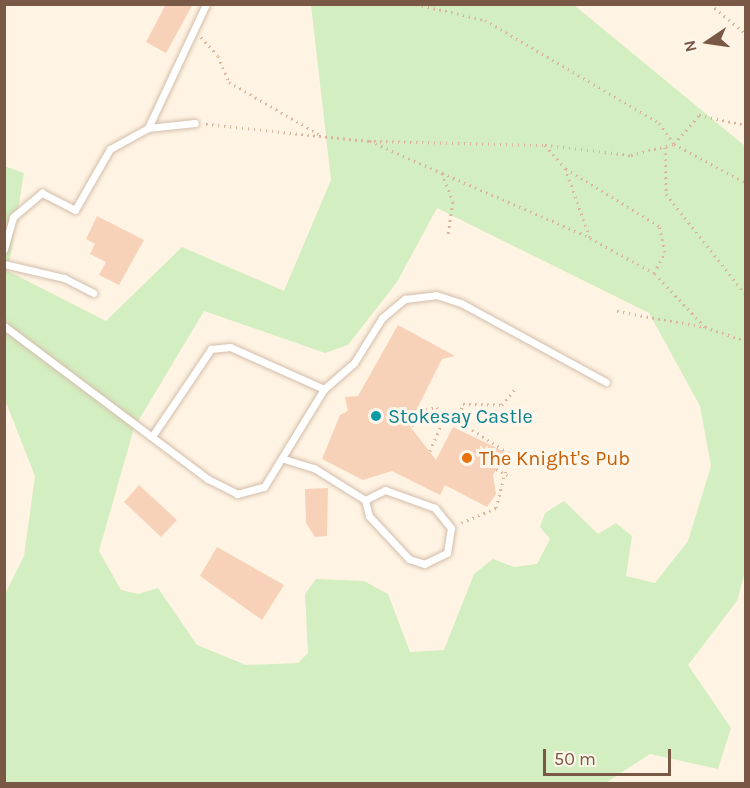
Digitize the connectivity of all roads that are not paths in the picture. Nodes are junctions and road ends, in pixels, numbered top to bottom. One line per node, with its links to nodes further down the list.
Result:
1 (207, 4): 3 (lane)
2 (195, 123): 3 (lane)
3 (148, 128): 4 (lane)
4 (4, 249)
5 (4, 264): 6 (lane)
6 (93, 293)
7 (4, 326): 10 (lane)
8 (606, 382): 9 (lane)
9 (324, 389): 10 (lane); 11 (lane)
10 (153, 435): 11 (lane)
11 (284, 459): 12 (lane)
12 (365, 500): 12 (lane)

